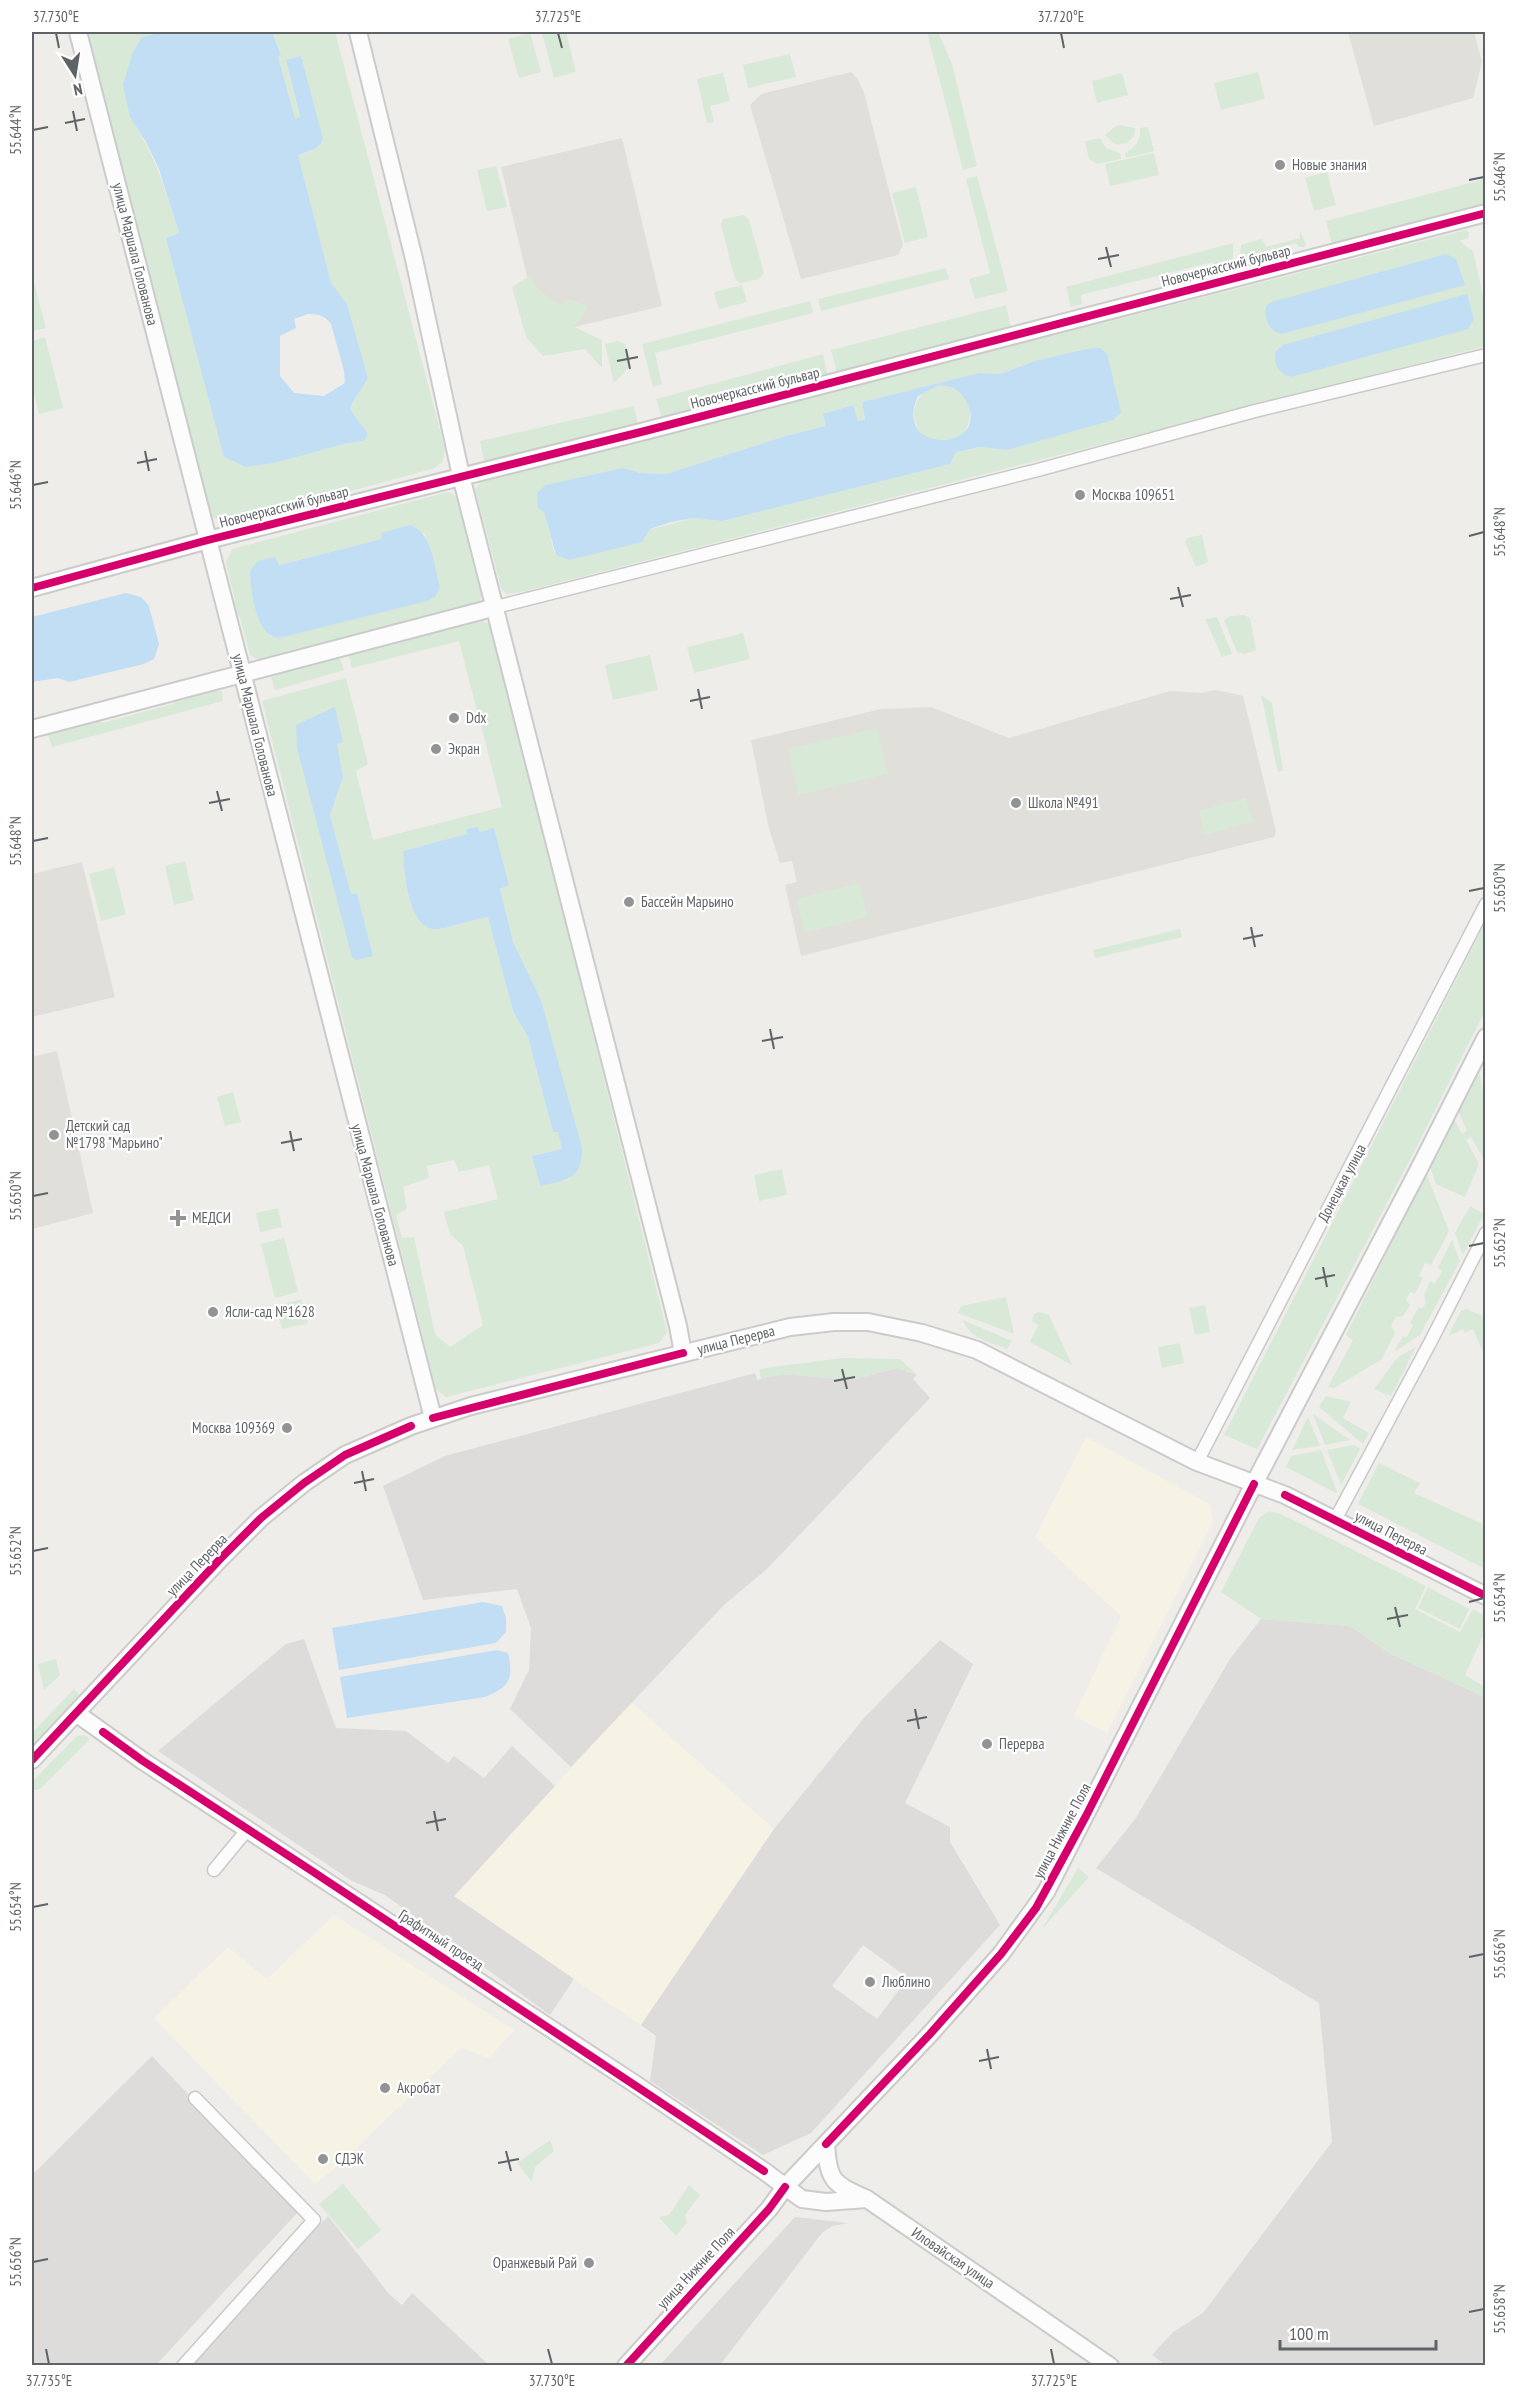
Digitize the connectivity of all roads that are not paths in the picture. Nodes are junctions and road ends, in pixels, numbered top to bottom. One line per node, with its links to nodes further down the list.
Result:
1 (78, 32): 6 (street, улица Маршала Голованова)
2 (358, 32): 5 (street)
3 (1485, 213): 5 (street, Новочеркасский бульвар)
4 (1485, 356): 8 (street)
5 (461, 476): 6 (street, Новочеркасский бульвар); 8 (street)
6 (208, 540): 7 (street, Новочеркасский бульвар); 9 (street, улица Маршала Голованова)
7 (32, 588)
8 (496, 607): 9 (street); 14 (street)
9 (242, 675): 10 (street); 15 (street, улица Маршала Голованова)
10 (32, 729)
11 (1485, 904): 16 (street, Донецкая улица)
12 (1485, 1037): 17 (street)
13 (1485, 1233): 18 (street)
14 (683, 1353): 15 (street, улица Перерва); 16 (street, улица Перерва)
15 (433, 1418): 20 (street, улица Перерва)
16 (1197, 1462): 17 (street, улица Перерва)
17 (1254, 1484): 18 (street, улица Перерва); 25 (street, улица Нижние Поля)
18 (1335, 1520): 19 (street, улица Перерва)
19 (1485, 1596)
20 (76, 1713): 21 (street, улица Перерва); 22 (street, Графитный проезд)
21 (32, 1760)
22 (247, 1830): 23 (street); 26 (street, Графитный проезд)
23 (214, 1870)
24 (195, 2098): 28 (street)
25 (826, 2144): 26 (street, улица Нижние Поля); 27 (street, Иловайская улица)
26 (785, 2187): 27 (street); 29 (street, улица Нижние Поля)
27 (867, 2199): 30 (street, Иловайская улица)
28 (183, 2366)
29 (626, 2366)
30 (1110, 2366)

